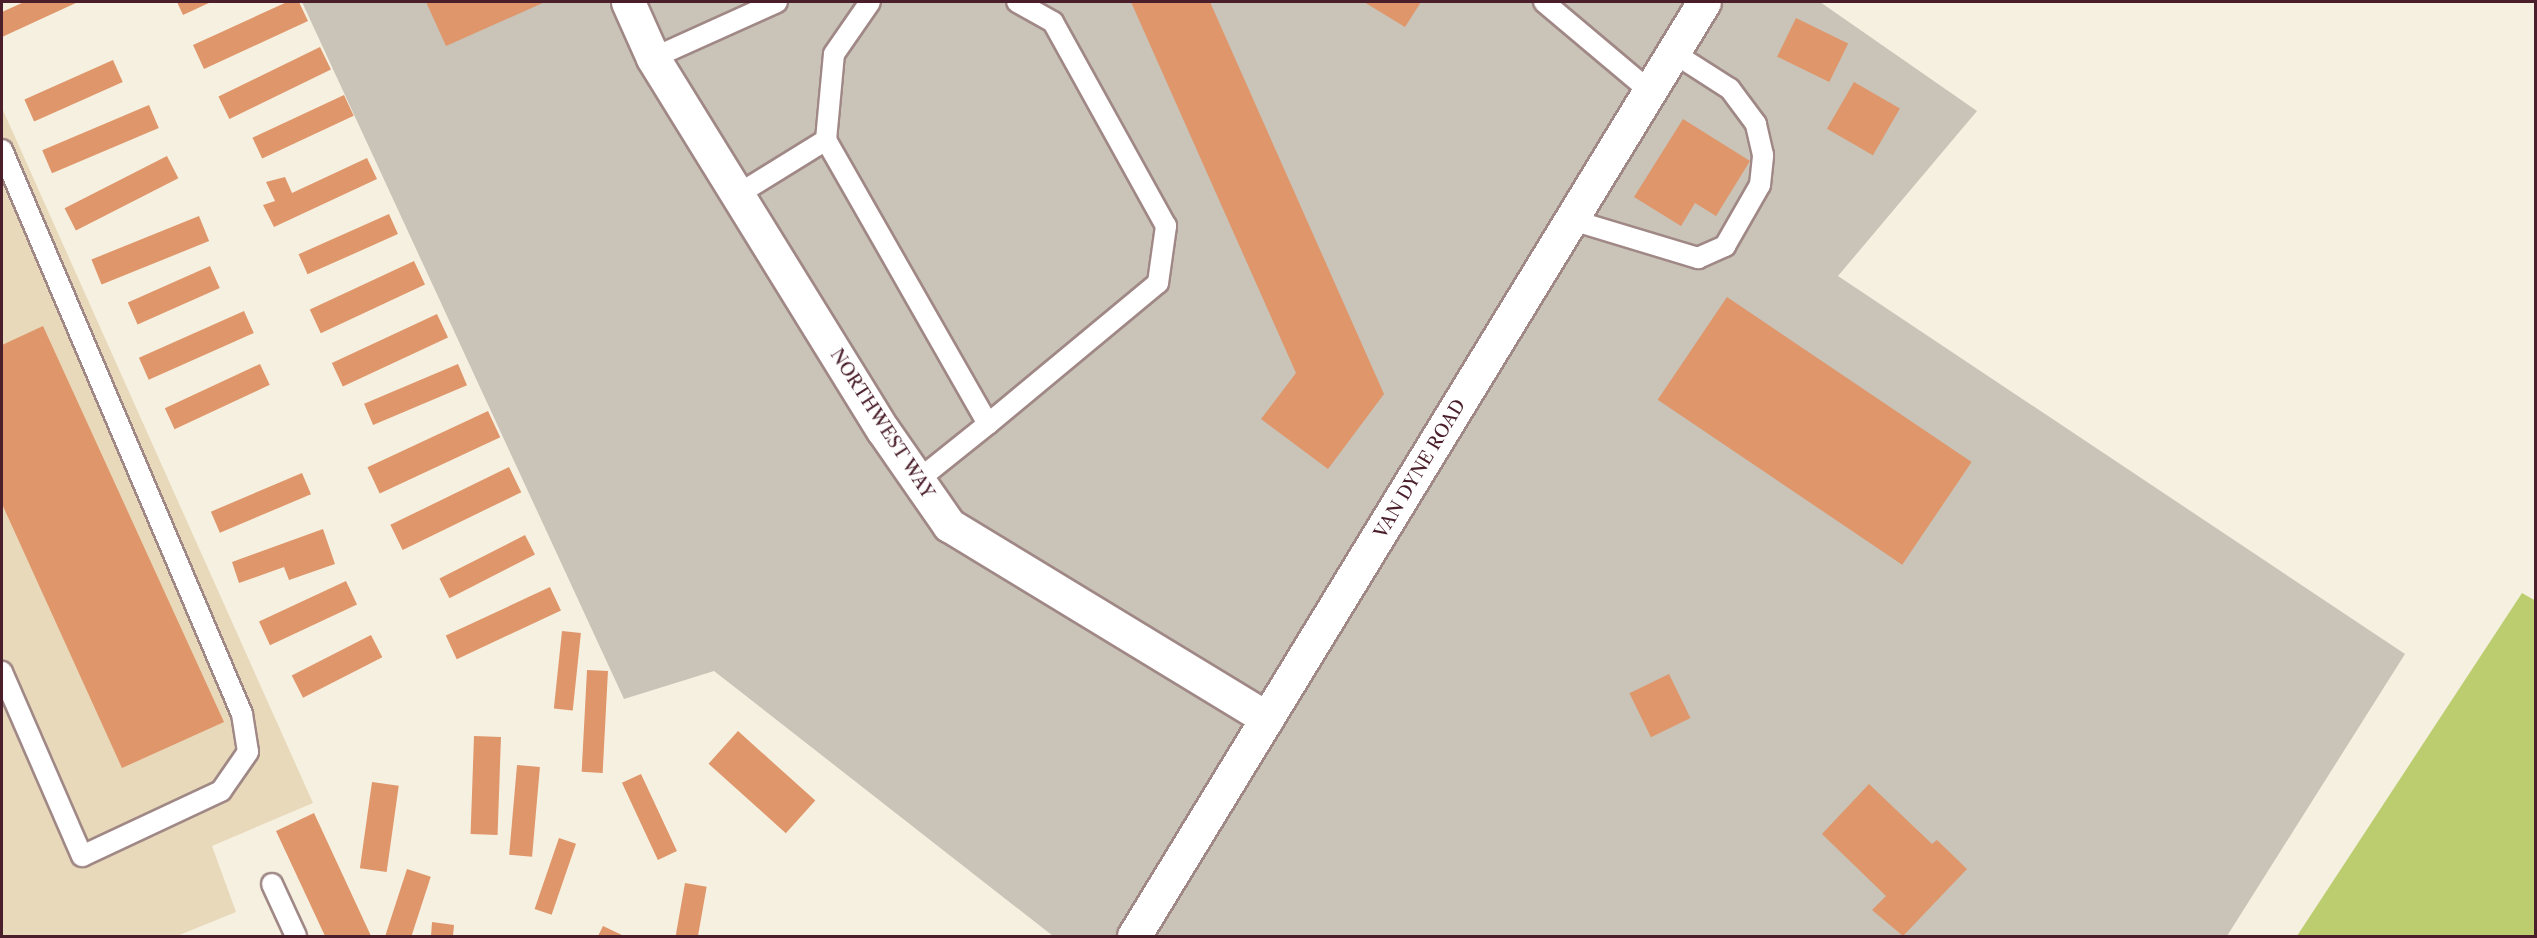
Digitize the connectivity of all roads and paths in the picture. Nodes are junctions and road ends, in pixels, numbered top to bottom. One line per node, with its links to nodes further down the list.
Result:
1 (628, 2): 8 (street, NORTHWEST WAY)
2 (777, 2): 8 (lane)
3 (870, 2): 10 (lane)
4 (1017, 2): 14 (lane)
5 (1545, 2): 9 (lane)
6 (1704, 2): 7 (street, VAN DYNE ROAD)
7 (1674, 53): 9 (street, VAN DYNE ROAD); 13 (lane)
8 (652, 58): 12 (street, NORTHWEST WAY)
9 (1651, 92): 13 (street, VAN DYNE ROAD)
10 (826, 140): 12 (lane); 14 (lane)
11 (2, 150): 16 (lane)
12 (737, 195): 15 (street, NORTHWEST WAY)
13 (1572, 220): 17 (street, VAN DYNE ROAD)
14 (988, 424): 15 (lane)
15 (918, 480): 17 (street, NORTHWEST WAY)
16 (2, 672)
17 (1267, 718): 20 (street, VAN DYNE ROAD)
18 (272, 884): 19 (lane)
19 (296, 936)
20 (1134, 936)

